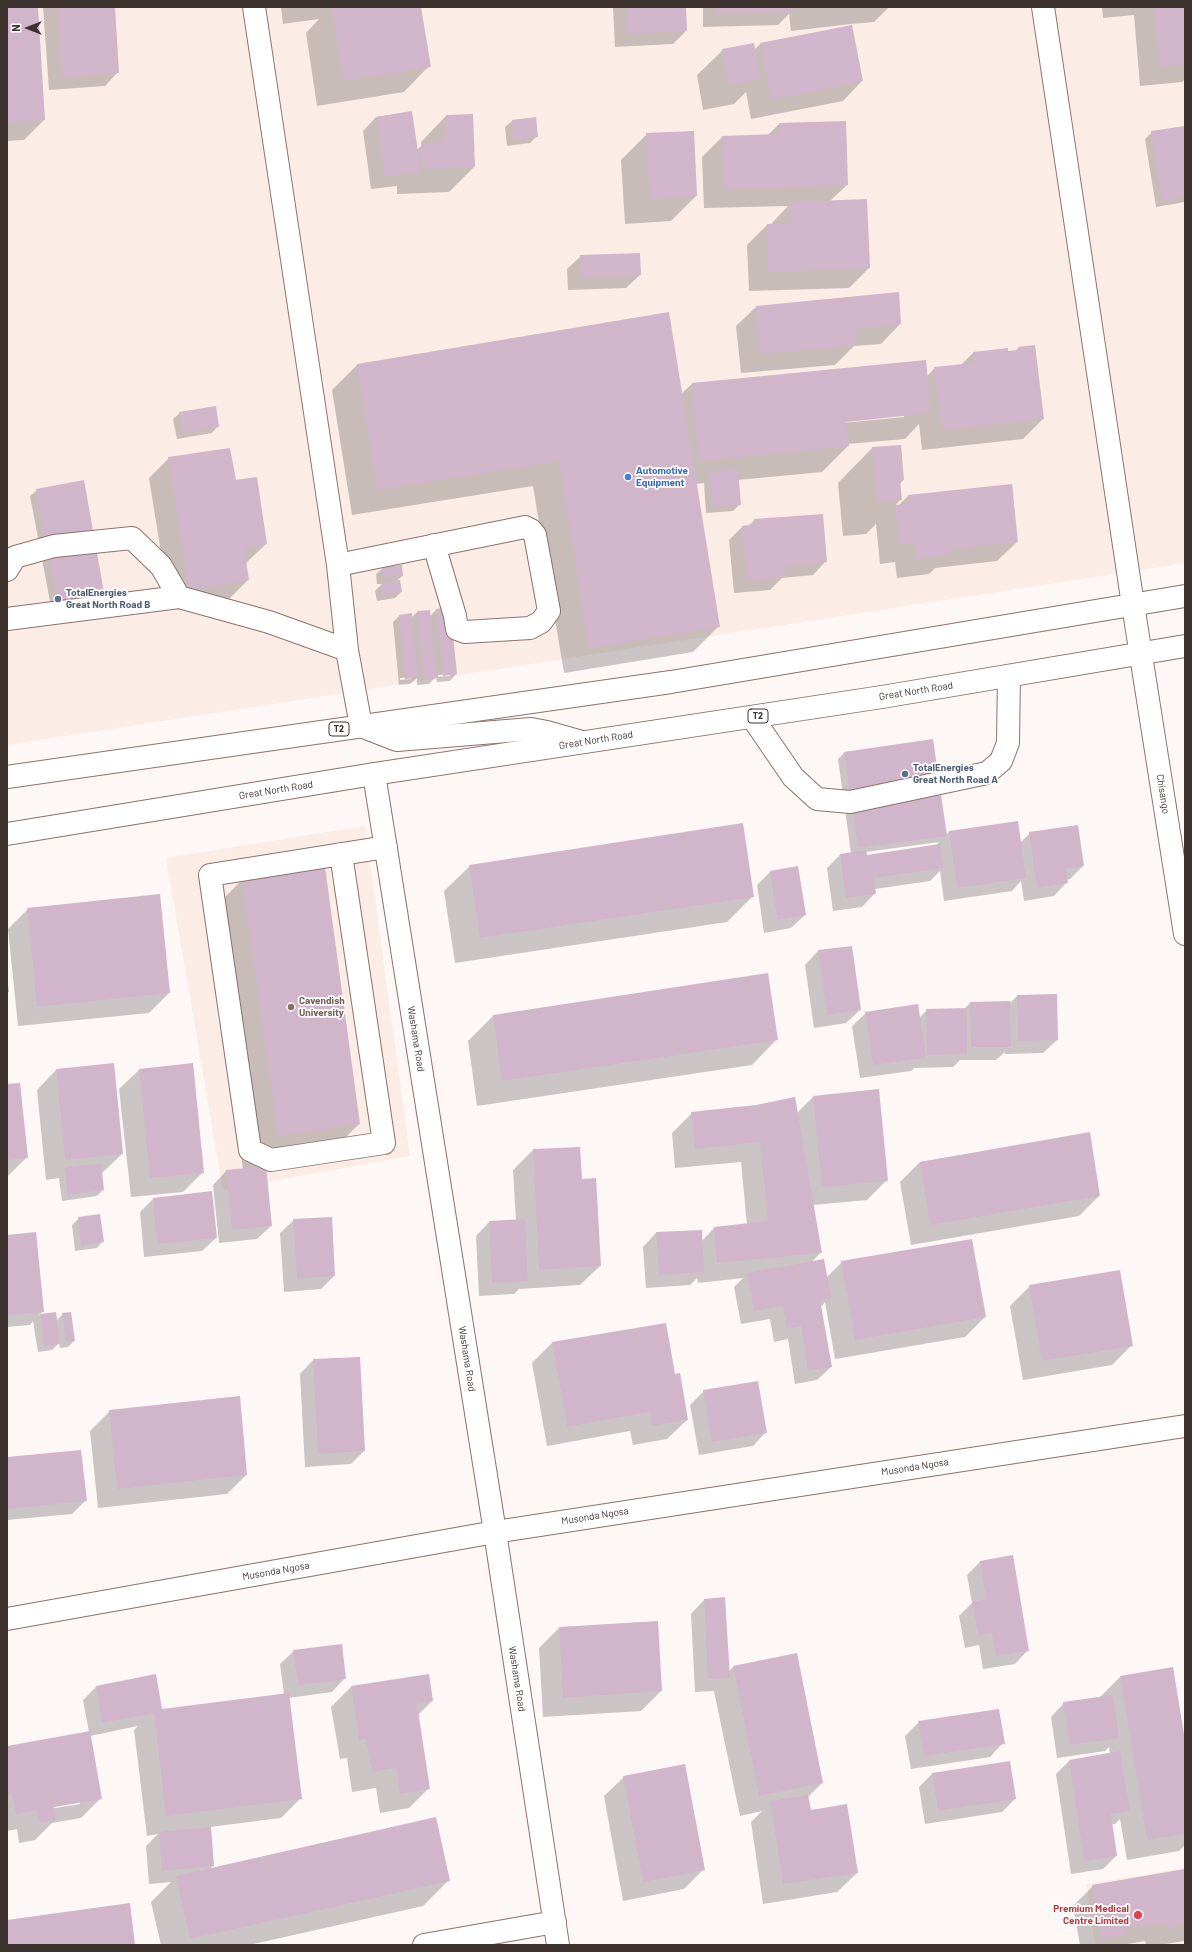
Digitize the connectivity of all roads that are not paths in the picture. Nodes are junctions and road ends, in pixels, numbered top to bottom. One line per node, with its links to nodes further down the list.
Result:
1 (254, 7): 4 (street)
2 (1043, 7): 8 (street, Chisango)
3 (434, 545): 3 (street); 4 (street)
4 (338, 565): 11 (street)
5 (7, 570): 7 (street)
6 (1185, 596): 8 (street, T2)
7 (179, 597): 9 (street); 11 (street)
8 (1133, 605): 12 (street, Chisango); 15 (street, T2)
9 (7, 619)
10 (1185, 646): 12 (street, Great North Road / T2)
11 (347, 650): 15 (street)
12 (1140, 654): 13 (street, Great North Road / T2); 22 (street, Chisango)
13 (1009, 676): 14 (street, Great North Road / T2); 14 (street)
14 (752, 717): 16 (street, Great North Road / T2)
15 (361, 726): 16 (street); 18 (street, T2)
16 (582, 742): 17 (street, Great North Road / T2)
17 (374, 774): 19 (street, Great North Road / T2); 20 (street, Washama Road)
18 (7, 777)
19 (7, 834)
20 (386, 847): 21 (street); 24 (street, Washama Road)
21 (341, 854): 21 (street)
22 (1184, 926)
23 (1185, 1426): 24 (street, Musonda Ngosa)
24 (494, 1532): 25 (street, Musonda Ngosa); 26 (street, Washama Road)
25 (7, 1619)
26 (555, 1922): 27 (street); 28 (street, Washama Road)
27 (424, 1945)
28 (558, 1945)

